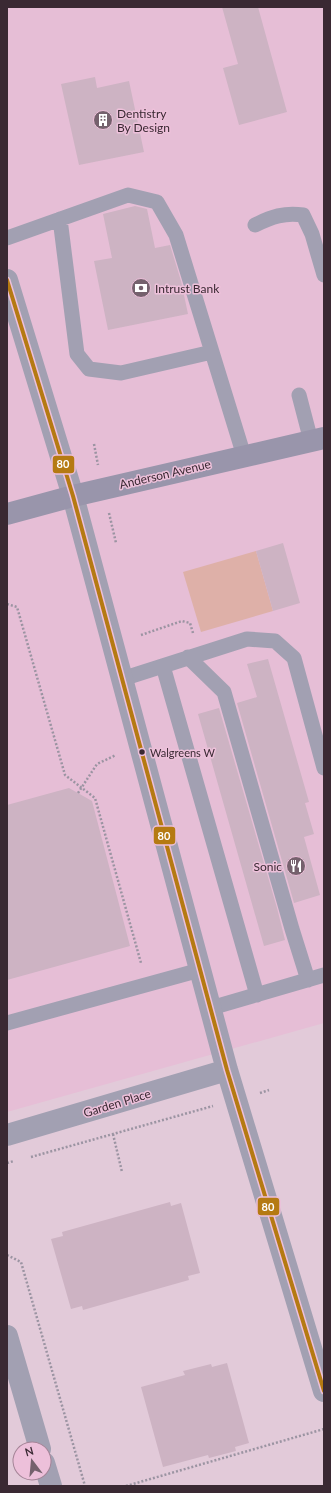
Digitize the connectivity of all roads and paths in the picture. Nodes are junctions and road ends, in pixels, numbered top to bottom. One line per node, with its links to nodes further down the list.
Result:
1 (60, 219): 3 (lane); 6 (lane); 6 (lane)
2 (255, 225): 4 (lane)
3 (7, 238)
4 (324, 275)
5 (7, 280): 10 (street)
6 (212, 352): 9 (lane)
7 (299, 395): 8 (lane)
8 (317, 439): 9 (main road, Anderson Avenue)
9 (244, 456): 10 (main road, Anderson Avenue)
10 (73, 496): 11 (main road, Anderson Avenue); 15 (street)
11 (7, 514)
12 (7, 604): 20 (path)
13 (188, 657): 14 (lane); 16 (lane); 19 (lane)
14 (163, 666): 15 (lane); 21 (lane)
15 (122, 679): 17 (street)
16 (324, 768)
17 (200, 970): 20 (lane); 22 (street)
18 (324, 976): 19 (lane)
19 (308, 980): 21 (lane)
20 (148, 984): 23 (lane)
21 (257, 995): 22 (lane)
22 (211, 1008): 24 (street)
23 (7, 1023)
24 (227, 1070): 26 (street); 28 (street, Garden Place)
25 (269, 1090): 26 (path)
26 (236, 1099): 27 (path); 35 (street)
27 (113, 1134): 29 (path); 32 (path)
28 (7, 1135)
29 (30, 1157)
30 (15, 1161): 31 (path)
31 (7, 1163)
32 (122, 1172)
33 (7, 1255): 38 (path)
34 (7, 1336): 37 (street)
35 (324, 1391)
36 (324, 1429): 39 (path)
37 (38, 1441)
38 (85, 1486)
39 (126, 1486)

